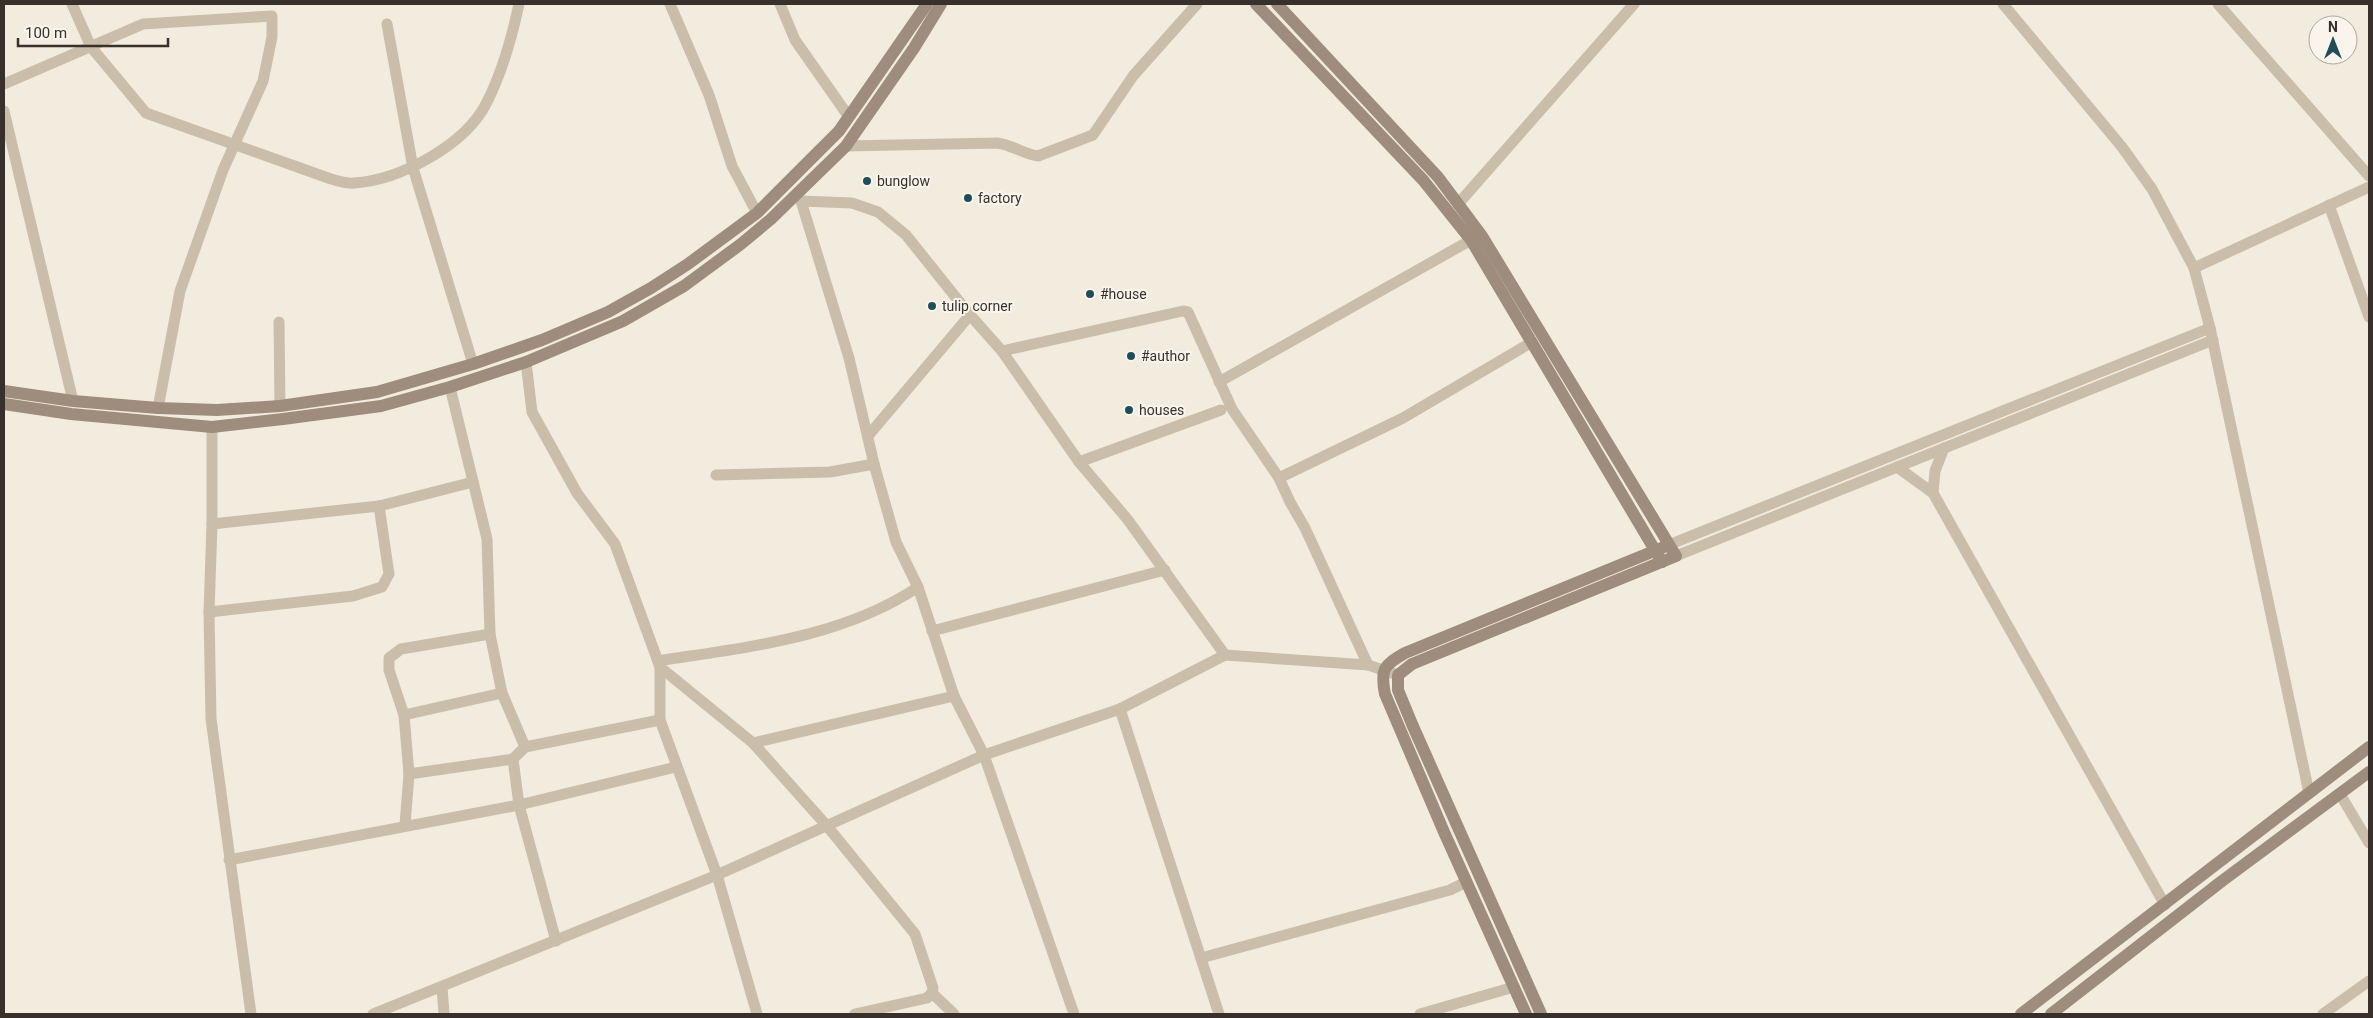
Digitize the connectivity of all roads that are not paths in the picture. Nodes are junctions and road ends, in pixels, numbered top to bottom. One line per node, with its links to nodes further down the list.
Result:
1 (72, 4): 14 (street)
2 (519, 4): 20 (street)
3 (670, 4): 26 (street)
4 (780, 4): 17 (street)
5 (927, 4): 17 (main road)
6 (941, 4): 19 (main road)
7 (1197, 4): 19 (street)
8 (1256, 4): 27 (main road)
9 (1277, 4): 24 (main road)
10 (1634, 4): 24 (street)
11 (2003, 4): 28 (street)
12 (2218, 4): 21 (street)
13 (387, 24): 20 (street)
14 (91, 47): 15 (street); 18 (street); 18 (street)
15 (4, 84)
16 (4, 111): 41 (street)
17 (849, 117): 26 (main road)
18 (234, 145): 20 (street); 44 (street)
19 (846, 146): 23 (main road)
20 (413, 168): 37 (street)
21 (2369, 176)
22 (2369, 187): 25 (street)
23 (799, 198): 29 (street); 36 (main road); 47 (street)
24 (1458, 204): 58 (main road)
25 (2329, 204): 28 (street); 30 (street)
26 (757, 213): 37 (main road)
27 (1471, 240): 34 (main road); 38 (street)
28 (2194, 268): 32 (street)
29 (970, 316): 35 (street); 47 (street)
30 (2369, 318)
31 (279, 322): 43 (street)
32 (2210, 328): 33 (street); 58 (street)
33 (2212, 340): 48 (street); 84 (street)
34 (1532, 342): 53 (street); 60 (main road)
35 (1002, 351): 38 (street); 49 (street)
36 (526, 362): 39 (main road); 67 (street)
37 (473, 364): 43 (main road)
38 (1220, 382): 53 (street)
39 (450, 387): 46 (main road); 54 (street)
40 (4, 391): 41 (main road)
41 (73, 401): 44 (main road)
42 (4, 404): 46 (main road)
43 (280, 406): 44 (main road)
44 (158, 408)
45 (1221, 410): 49 (street)
46 (212, 427): 57 (street)
47 (868, 436): 50 (street)
48 (1944, 448): 51 (street); 55 (street)
49 (1079, 462): 61 (street)
50 (874, 464): 52 (street); 62 (street)
51 (1897, 468): 55 (street); 59 (street)
52 (716, 475)
53 (1279, 478): 68 (street)
54 (473, 482): 56 (street); 65 (street)
55 (1933, 493): 93 (street)
56 (379, 506): 57 (street); 63 (street)
57 (212, 524): 63 (street)
58 (1671, 544): 59 (main road); 60 (main road)
59 (1676, 556): 60 (main road)
60 (1660, 557): 69 (main road); 70 (main road)
61 (1165, 570): 64 (street); 66 (street)
62 (918, 587): 64 (street); 67 (street)
63 (209, 612): 90 (street)
64 (932, 631): 72 (street)
65 (490, 634): 71 (street); 74 (street)
66 (1226, 655): 68 (street); 73 (street)
67 (659, 664): 75 (street); 76 (street)
68 (1368, 665): 69 (street)
69 (1384, 670): 70 (street); 92 (main road)
70 (1398, 675): 95 (main road)
71 (502, 693): 74 (street); 77 (street)
72 (954, 696): 76 (street); 79 (street)
73 (1120, 709): 79 (street); 96 (street)
74 (404, 715): 83 (street)
75 (660, 720): 77 (street); 81 (street)
76 (753, 743): 88 (street)
77 (525, 747): 80 (street)
78 (2369, 747): 84 (main road)
79 (984, 755): 88 (street); 107 (street)
80 (513, 759): 83 (street); 86 (street)
81 (676, 767): 86 (street); 91 (street)
82 (2369, 772): 85 (main road)
83 (409, 774): 87 (street)
84 (2309, 793): 93 (main road)
85 (2340, 794): 89 (street); 113 (main road)
86 (518, 805): 87 (street); 94 (street)
87 (405, 825): 90 (street)
88 (827, 826): 91 (street); 100 (street)
89 (2369, 843)
90 (230, 860): 101 (street)
91 (717, 875): 94 (street); 104 (street)
92 (1466, 882): 95 (main road); 96 (street)
93 (2165, 905): 112 (main road)
94 (556, 941): 98 (street)
95 (1506, 952): 99 (main road); 111 (main road)
96 (1201, 958): 108 (street)
97 (2369, 981): 114 (street)
98 (442, 988): 102 (street); 103 (street)
99 (1514, 988): 109 (street); 110 (main road)
100 (932, 993): 105 (street); 106 (street)
101 (251, 1014)
102 (373, 1014)
103 (444, 1014)
104 (757, 1014)
105 (855, 1014)
106 (954, 1014)
107 (1074, 1014)
108 (1219, 1014)
109 (1420, 1014)
110 (1526, 1014)
111 (1541, 1014)
112 (2021, 1014)
113 (2051, 1014)
114 (2323, 1014)

